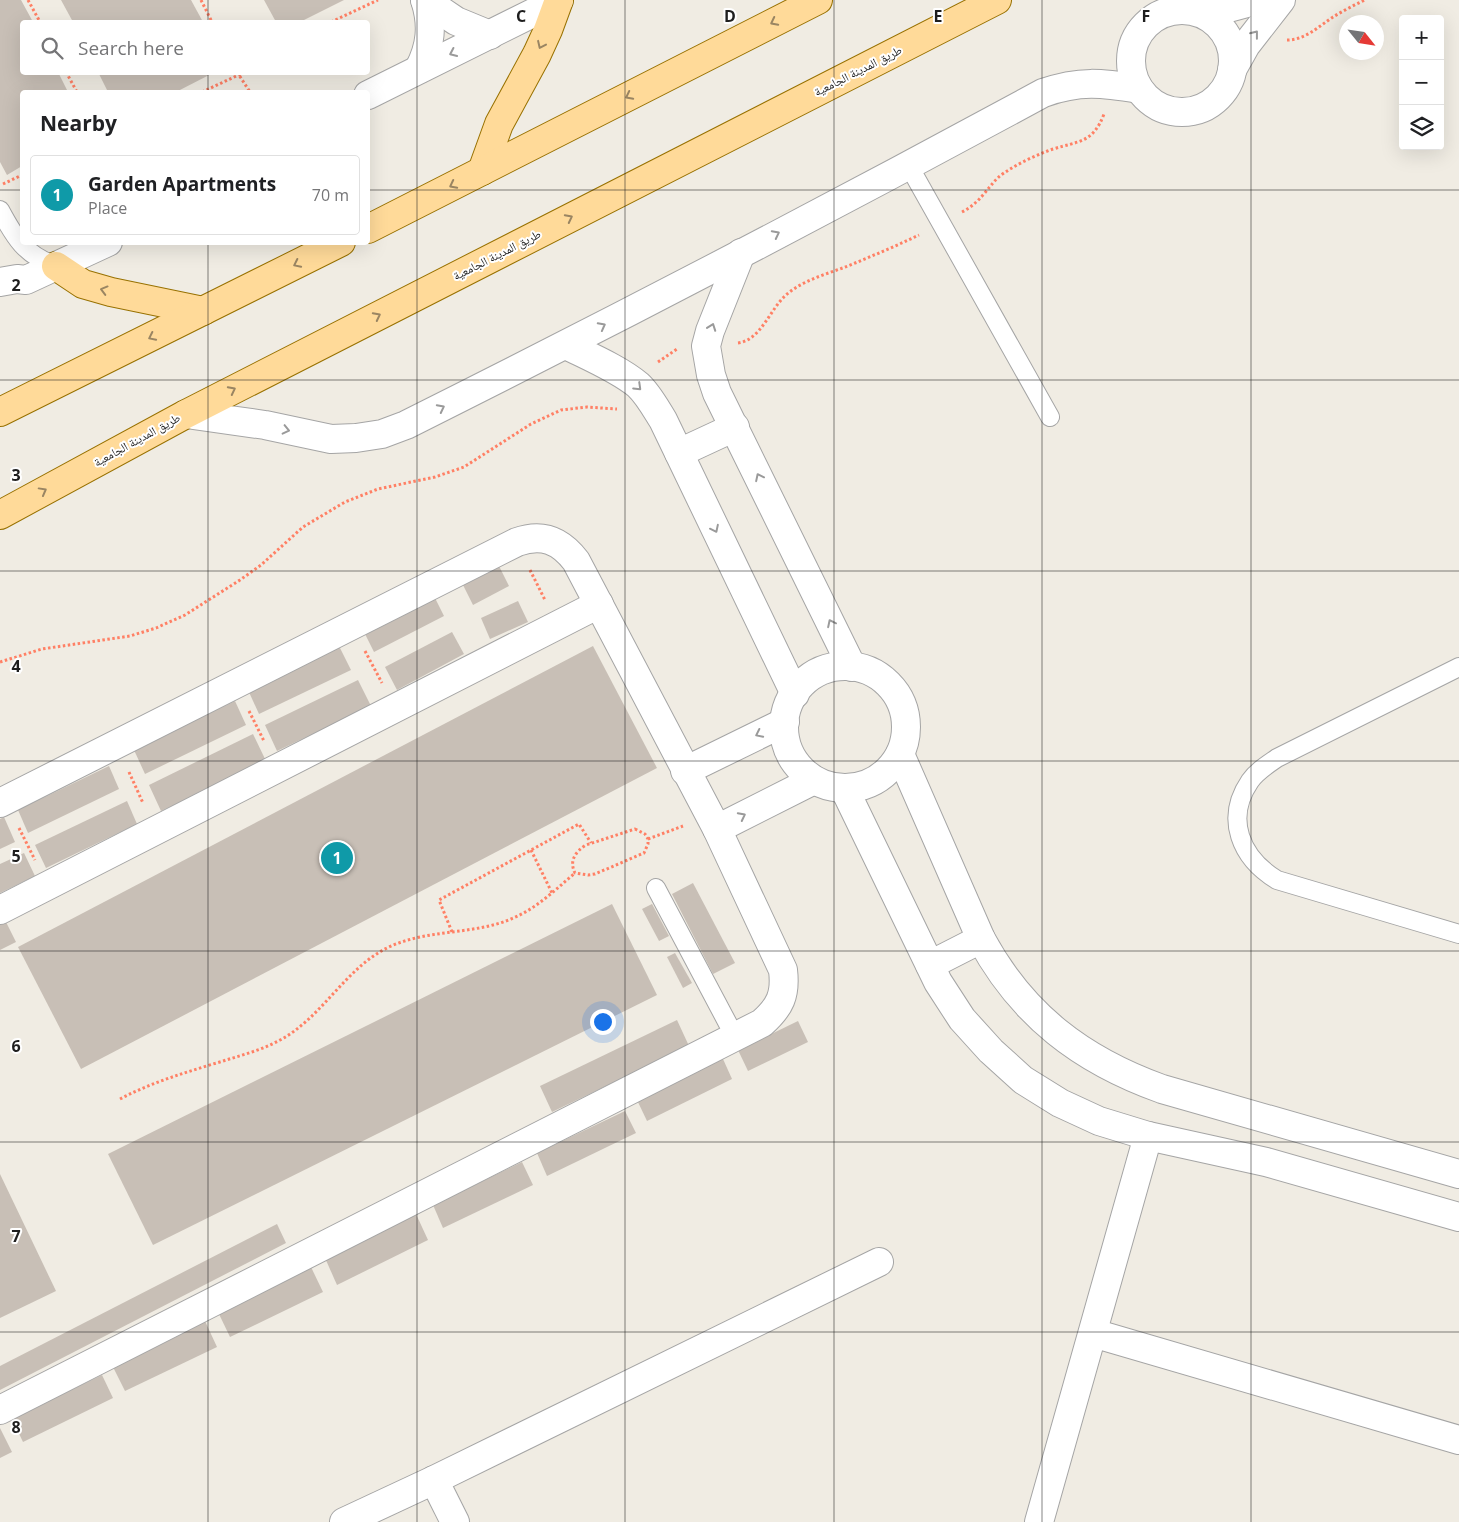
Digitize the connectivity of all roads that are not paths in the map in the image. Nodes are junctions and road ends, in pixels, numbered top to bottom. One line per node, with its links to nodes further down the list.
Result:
1 (425, 0): 8 (street); 9 (street)
2 (559, 0): 8 (street); 14 (main road, one-way to 14)
3 (818, 0): 14 (main road, one-way to 14)
4 (996, 0): 27 (main road, طريق المدينة الجامعية, one-way to 4)
5 (1258, 0): 7 (street)
6 (1281, 0): 10 (street, one-way to 6)
7 (1192, 7): 10 (street); 11 (street)
8 (490, 36): 9 (street, one-way to 9)
9 (419, 69): 12 (street)
10 (1232, 70): 11 (street)
11 (1139, 89): 13 (street)
12 (370, 94)
13 (909, 166): 21 (street, one-way to 13); 28 (lane)
14 (482, 171): 16 (main road, one-way to 16)
15 (0, 210): 17 (lane)
16 (370, 228)
17 (20, 243)
18 (21, 245): 22 (lane)
19 (102, 245): 22 (street)
20 (335, 245): 24 (main road, one-way to 24)
21 (741, 253): 25 (street, one-way to 21); 29 (street, one-way to 21)
22 (56, 266): 23 (street); 24 (main road, one-way to 22)
23 (0, 282)
24 (203, 311): 26 (main road, one-way to 26)
25 (566, 345): 27 (street, one-way to 25); 30 (street)
26 (0, 412)
27 (186, 414): 31 (main road, طريق المدينة الجامعية, one-way to 27)
28 (1050, 417)
29 (734, 427): 30 (street); 33 (street, one-way to 29)
30 (679, 453): 35 (street, one-way to 35)
31 (0, 514)
32 (599, 604): 38 (street); 41 (street); 44 (street)
33 (852, 667): 35 (street); 37 (street)
34 (1459, 667): 45 (lane)
35 (795, 694): 36 (street)
36 (784, 722): 38 (street, one-way to 38); 39 (street)
37 (900, 754): 40 (street); 46 (street)
38 (685, 771): 42 (street)
39 (814, 780): 40 (street); 42 (street, one-way to 39)
40 (844, 788): 47 (street)
41 (2, 802)
42 (713, 823): 48 (street)
43 (656, 888): 48 (lane)
44 (0, 910)
45 (1459, 934)
46 (981, 939): 47 (street); 49 (street)
47 (930, 965): 50 (street)
48 (735, 1037): 56 (street)
49 (1277, 1123): 51 (street); 52 (street)
50 (1148, 1136): 51 (street); 55 (street)
51 (1266, 1162): 53 (street)
52 (1459, 1174)
53 (1459, 1218)
54 (879, 1262): 58 (street)
55 (1092, 1333): 57 (street); 61 (street)
56 (0, 1410)
57 (1459, 1440)
58 (434, 1480): 59 (street); 60 (street)
59 (344, 1522)
60 (455, 1522)
61 (1039, 1522)

